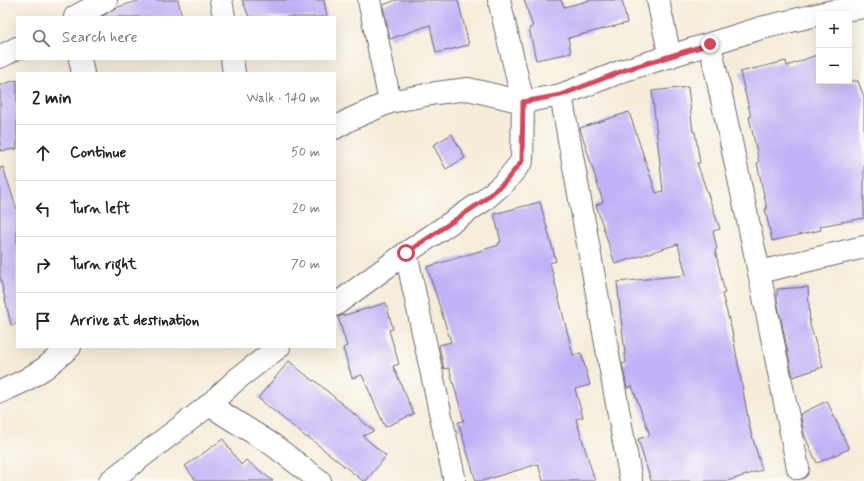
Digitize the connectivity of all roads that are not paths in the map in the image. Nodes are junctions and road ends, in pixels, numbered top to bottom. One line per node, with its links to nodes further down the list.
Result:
1 (106, 0): 8 (street)
2 (221, 0): 9 (street)
3 (369, 0): 19 (street)
4 (499, 0): 20 (street)
5 (658, 0): 13 (street)
6 (828, 6): 7 (street); 10 (street)
7 (864, 7)
8 (76, 16)
9 (224, 16)
10 (710, 44): 13 (street); 24 (street)
11 (16, 49): 12 (street)
12 (0, 57)
13 (670, 57): 18 (street)
14 (80, 60): 16 (street)
15 (232, 60): 17 (street)
16 (83, 72)
17 (234, 72)
18 (561, 95): 20 (street); 34 (street)
19 (390, 102): 20 (street); 21 (street)
20 (523, 102): 23 (street)
21 (336, 127)
22 (864, 248): 24 (street)
23 (406, 253): 25 (street); 33 (street)
24 (759, 272): 30 (street)
25 (336, 304)
26 (69, 348): 28 (street)
27 (278, 348): 29 (street)
28 (0, 392)
29 (209, 405): 31 (street); 32 (street)
30 (798, 468)
31 (110, 481)
32 (320, 481)
33 (454, 481)
34 (631, 481)

